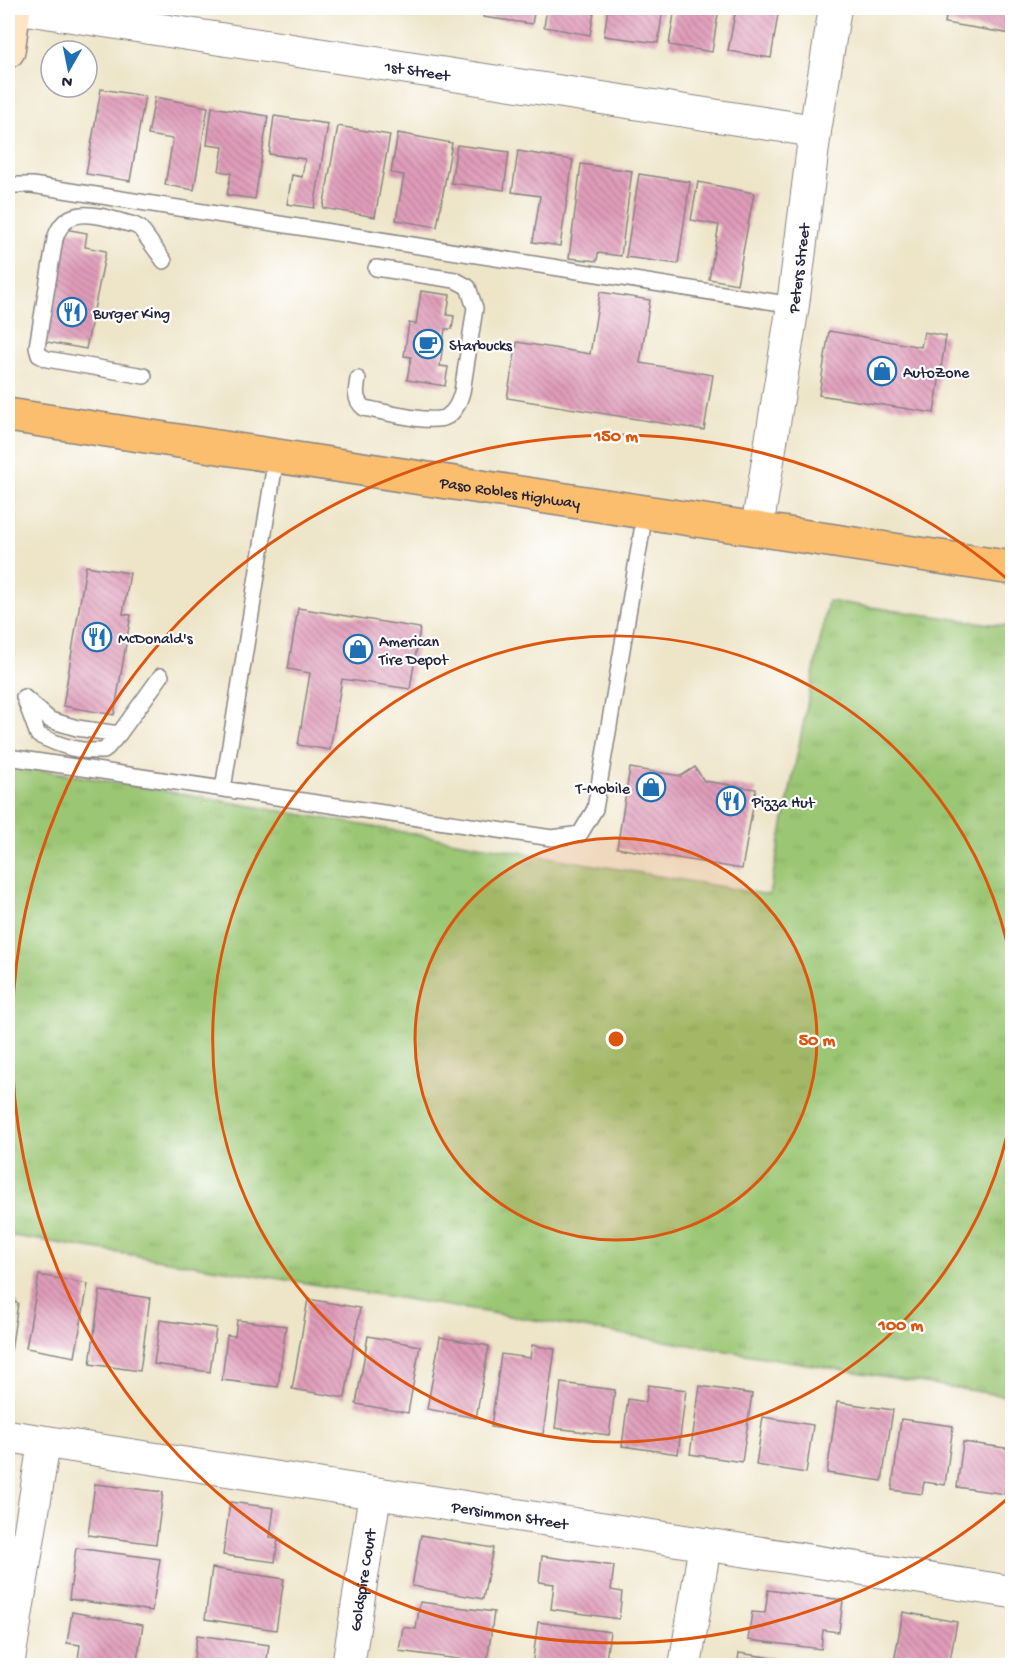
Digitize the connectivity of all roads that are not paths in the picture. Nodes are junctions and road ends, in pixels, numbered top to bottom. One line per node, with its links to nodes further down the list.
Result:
1 (14, 8): 4 (main road)
2 (20, 8): 5 (street, 1st Street)
3 (836, 8): 5 (street, Peters Street)
4 (8, 51)
5 (815, 131): 9 (street, Peters Street)
6 (8, 185): 9 (lane)
7 (164, 261): 10 (lane)
8 (376, 268): 11 (lane)
9 (793, 305): 15 (street, Peters Street)
10 (144, 376)
11 (358, 379)
12 (8, 415): 13 (highway, Paso Robles Highway)
13 (276, 457): 14 (highway, Paso Robles Highway); 20 (lane)
14 (645, 513): 15 (highway, Paso Robles Highway); 20 (lane)
15 (757, 530): 16 (highway, Paso Robles Highway)
16 (1012, 568)
17 (160, 676): 18 (lane)
18 (119, 734): 18 (lane)
19 (8, 757): 20 (lane)
20 (223, 789)
21 (8, 1436): 22 (street, Persimmon Street)
22 (44, 1443): 23 (street, Persimmon Street); 26 (street)
23 (375, 1494): 24 (street, Persimmon Street); 27 (street, Goldspire Court)
24 (705, 1544): 25 (street, Persimmon Street); 28 (street)
25 (1012, 1592)
26 (8, 1665)
27 (348, 1665)
28 (685, 1665)

